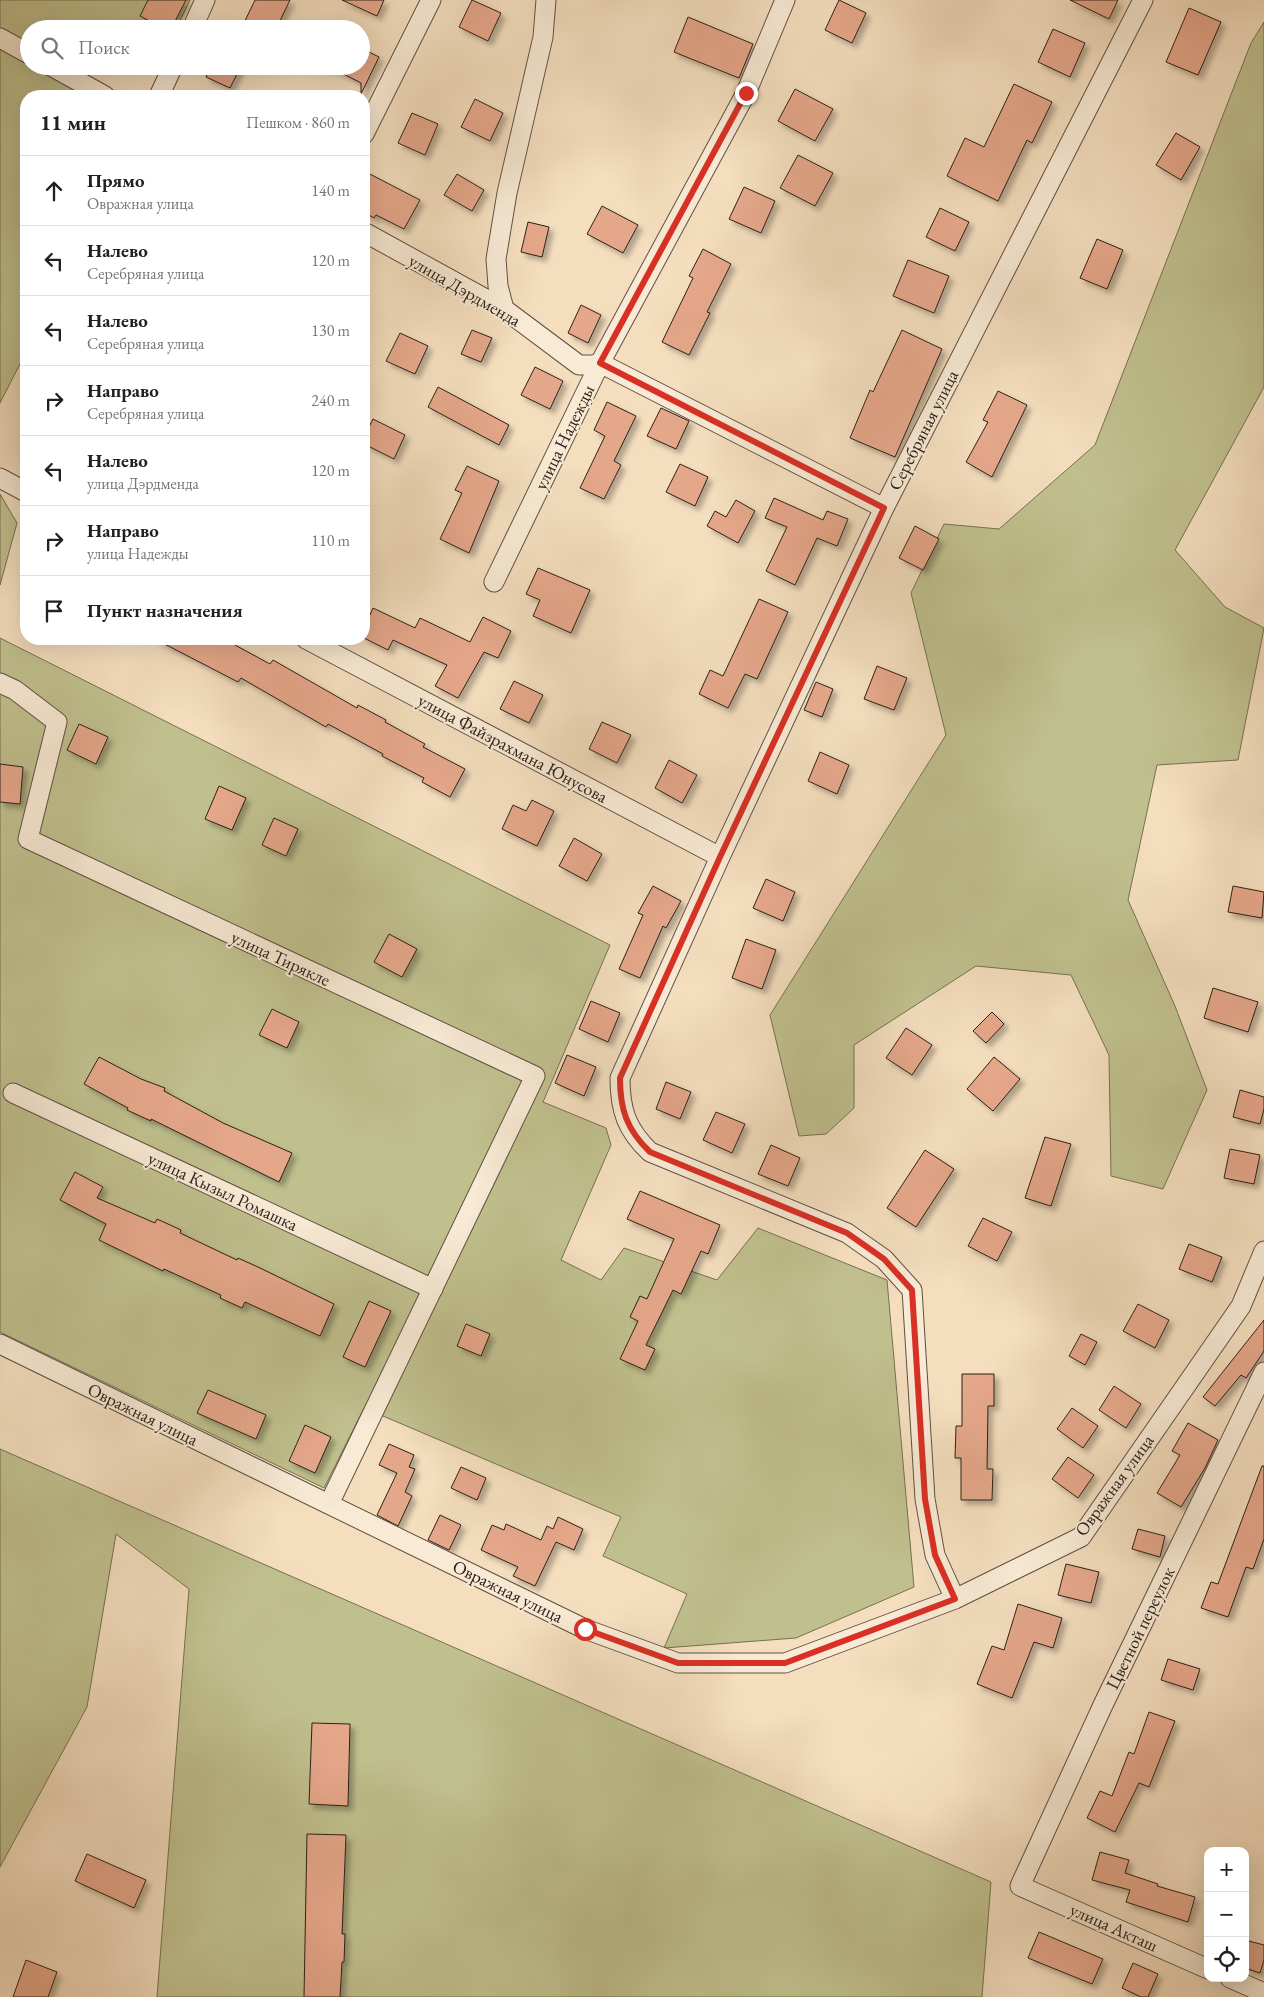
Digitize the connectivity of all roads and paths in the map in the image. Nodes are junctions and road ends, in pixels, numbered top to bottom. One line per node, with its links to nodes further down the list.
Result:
1 (206, 0): 6 (street)
2 (432, 0): 13 (street)
3 (546, 0): 15 (street)
4 (785, 0): 16 (street, улица Надежды)
5 (1143, 0): 19 (street, Серебряная улица)
6 (196, 20)
7 (0, 38): 8 (street)
8 (20, 49)
9 (67, 75): 11 (street)
10 (169, 75): 12 (street)
11 (94, 90)
12 (162, 90)
13 (370, 122)
14 (370, 235): 15 (street, улица Дэрдменда)
15 (504, 309): 16 (street, улица Дэрдменда)
16 (600, 363): 19 (street, улица Дэрдменда); 20 (street, улица Надежды)
17 (0, 478): 18 (street)
18 (20, 489)
19 (884, 508): 23 (street, Серебряная улица)
20 (494, 582)
21 (317, 645): 23 (street, улица Файзрахмана Юнусова)
22 (0, 683): 26 (street, улица Тирякле)
23 (720, 857): 30 (street, Серебряная улица)
24 (13, 1094): 26 (street, улица Кызыл Ромашка)
25 (1264, 1251): 30 (street, Овражная улица)
26 (432, 1289): 29 (street)
27 (0, 1344): 29 (street, Овражная улица)
28 (1264, 1372): 31 (street, Цветной переулок)
29 (329, 1504): 30 (street, Овражная улица)
30 (955, 1599)
31 (1020, 1886): 32 (street, улица Акташ)
32 (1204, 1966)
33 (1239, 1982): 34 (street)
34 (1264, 1993)

